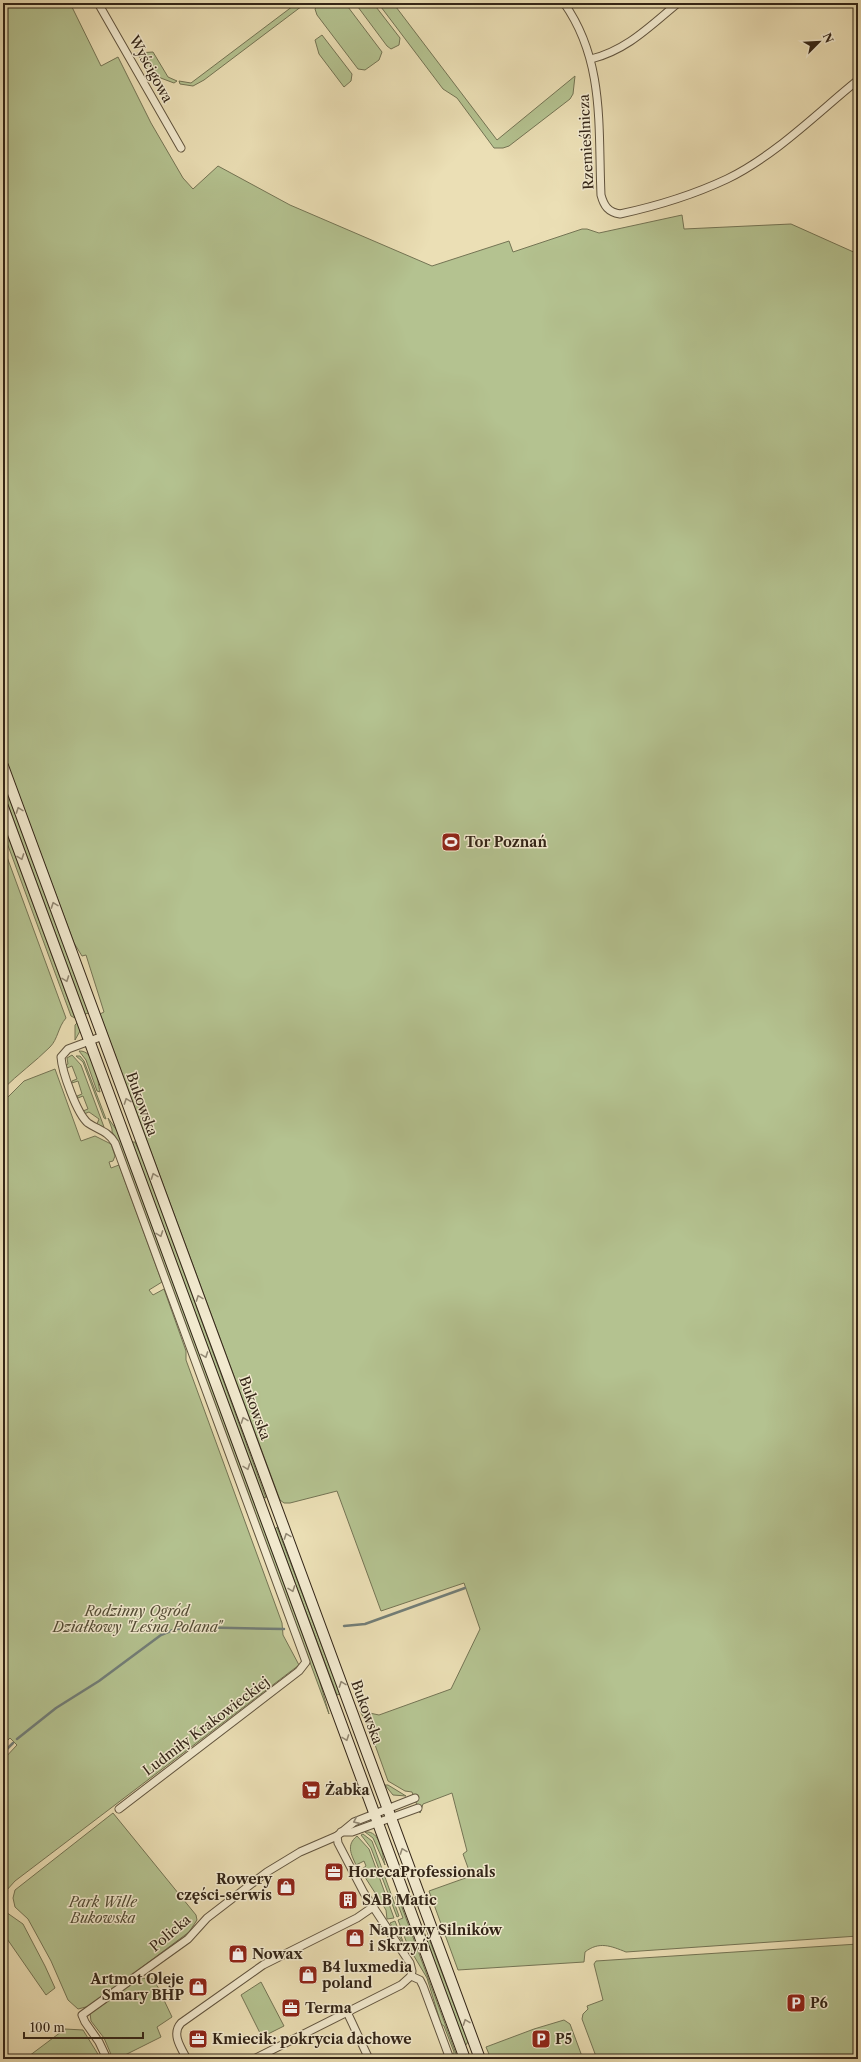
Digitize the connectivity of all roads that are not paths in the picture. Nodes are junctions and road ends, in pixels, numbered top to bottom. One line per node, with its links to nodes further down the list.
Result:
1 (98, 3): 6 (street, Wyścigowa)
2 (564, 3): 4 (street, Rzemieślnicza)
3 (678, 3): 4 (street)
4 (591, 59): 5 (street, Rzemieślnicza)
5 (858, 80)
6 (180, 148)
7 (3, 766): 9 (main road, Bukowska, one-way to 7)
8 (3, 808): 10 (main road, Bukowska, one-way to 10)
9 (103, 1036): 10 (street); 14 (main road, Bukowska, one-way to 9)
10 (90, 1042): 13 (street, Ludmiły Krakowieckiej); 15 (main road, Bukowska, one-way to 15)
11 (415, 1798): 14 (street)
12 (418, 1808): 14 (street)
13 (119, 1809)
14 (389, 1813): 15 (street, Policka); 26 (main road, Bukowska, one-way to 14)
15 (376, 1818): 16 (street, Policka); 25 (main road, Bukowska)
16 (339, 1834): 17 (street); 20 (street, Policka)
17 (373, 1907): 18 (street); 21 (street)
18 (411, 1976): 19 (street); 24 (street)
19 (347, 2012): 22 (street); 23 (street)
20 (107, 2059)
21 (187, 2059)
22 (254, 2059)
23 (369, 2059)
24 (450, 2059)
25 (465, 2059)
26 (480, 2059)

